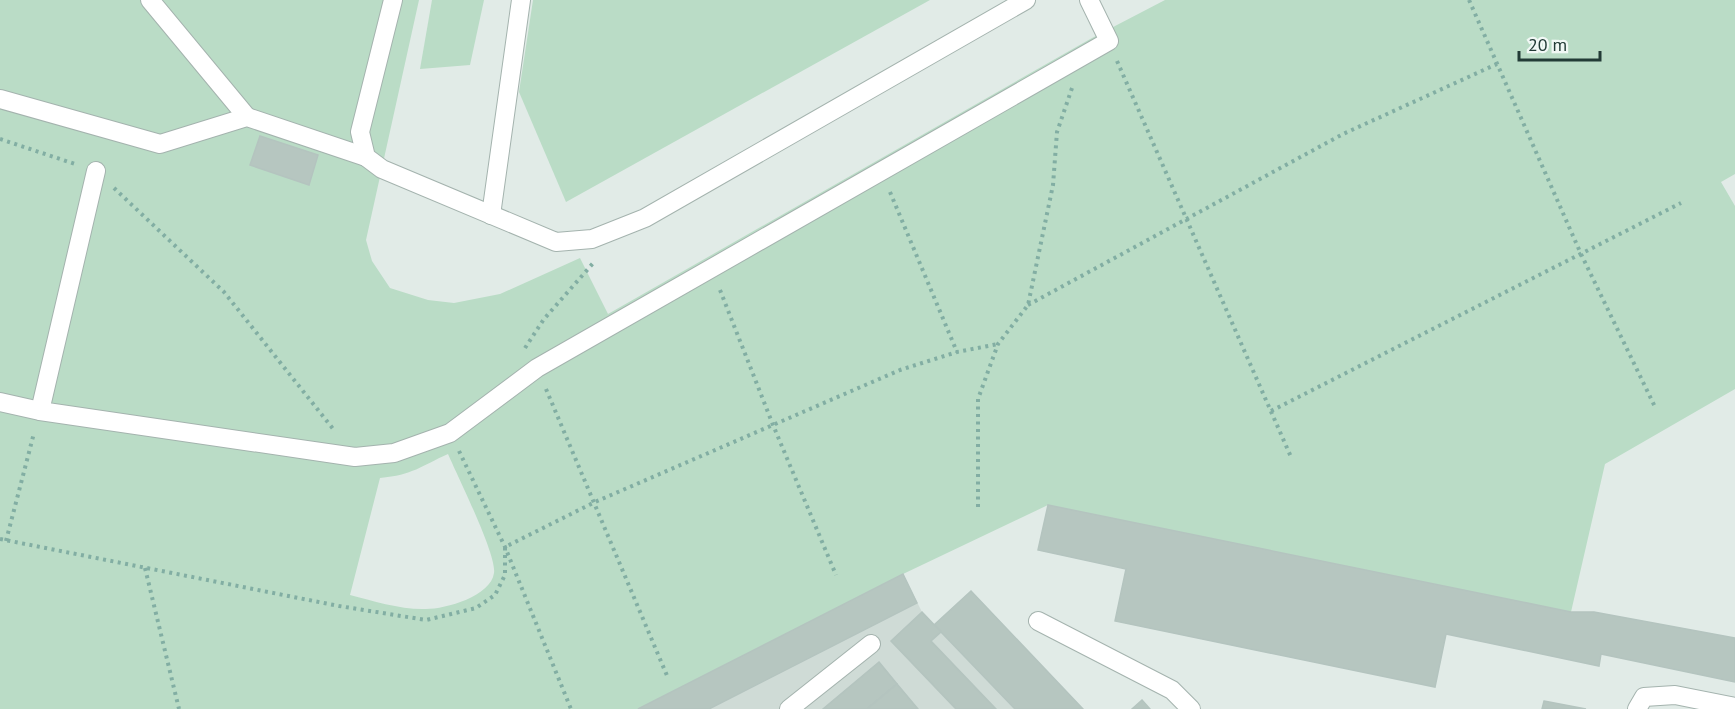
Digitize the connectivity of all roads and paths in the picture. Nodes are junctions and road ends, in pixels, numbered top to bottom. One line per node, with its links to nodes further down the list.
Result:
1 (150, 0): 11 (lane)
2 (393, 0): 13 (lane)
3 (521, 0): 17 (lane)
4 (1026, 0): 17 (lane)
5 (1089, 0): 7 (lane)
6 (1469, 0): 8 (path)
7 (1109, 41): 14 (lane); 18 (path)
8 (1497, 64): 18 (path); 19 (path)
9 (1078, 81): 21 (path)
10 (0, 99): 11 (lane)
11 (247, 117): 13 (lane)
12 (0, 139): 15 (path)
13 (366, 157): 17 (lane)
14 (881, 170): 20 (lane); 23 (path)
15 (96, 171): 27 (lane); 31 (path)
16 (1681, 203): 19 (path)
17 (491, 215)
18 (1186, 219): 21 (path); 28 (path)
19 (1581, 254): 26 (path); 28 (path)
20 (711, 267): 24 (lane); 29 (path)
21 (1028, 305): 22 (path)
22 (998, 344): 23 (path); 34 (path)
23 (957, 352): 29 (path)
24 (537, 368): 30 (lane); 33 (path)
25 (0, 402): 27 (lane)
26 (1656, 409)
27 (40, 411): 31 (lane); 36 (path)
28 (1271, 411): 32 (path)
29 (773, 425): 33 (path); 39 (path)
30 (450, 433): 31 (lane); 37 (path)
31 (355, 457)
32 (1291, 457)
33 (595, 502): 37 (path); 42 (path)
34 (978, 507)
35 (0, 539): 36 (path)
36 (6, 541): 38 (path)
37 (504, 547): 38 (path); 45 (path)
38 (145, 568): 44 (path)
39 (836, 575)
40 (1038, 621): 47 (lane)
41 (871, 644): 46 (lane)
42 (668, 678)
43 (1735, 707): 48 (lane)
44 (179, 709)
45 (571, 709)
46 (789, 709)
47 (1191, 709)
48 (1637, 709)

